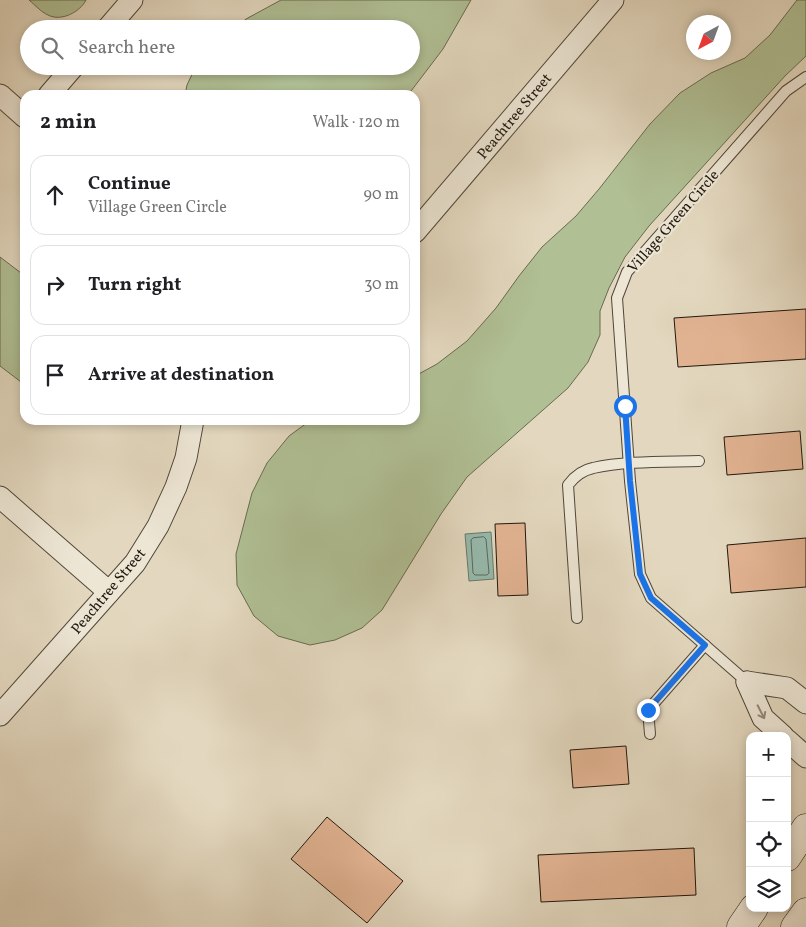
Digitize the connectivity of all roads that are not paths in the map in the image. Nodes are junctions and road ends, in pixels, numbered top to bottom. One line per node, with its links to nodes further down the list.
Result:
1 (132, 0): 3 (street)
2 (613, 0): 9 (street, Peachtree Street)
3 (115, 20)
4 (66, 75): 6 (street)
5 (806, 77): 12 (lane, Village Green Circle)
6 (53, 90)
7 (0, 95): 8 (street)
8 (20, 113)
9 (420, 226)
10 (191, 425): 14 (street, Peachtree Street)
11 (699, 461): 12 (lane)
12 (629, 464): 15 (lane); 16 (lane, Village Green Circle)
13 (0, 497): 14 (street)
14 (108, 592): 19 (street, Peachtree Street)
15 (577, 618)
16 (705, 645): 17 (lane, Village Green Circle); 21 (lane)
17 (747, 682): 18 (street); 20 (street, Village Green Circle, one-way to 20)
18 (806, 703)
19 (0, 715)
20 (778, 732)
21 (650, 734)
22 (791, 744): 23 (street)
23 (806, 757)
24 (806, 828): 25 (street)
25 (791, 851)
26 (751, 912): 28 (street)
27 (806, 912): 29 (street)
28 (741, 927)
29 (795, 927)

